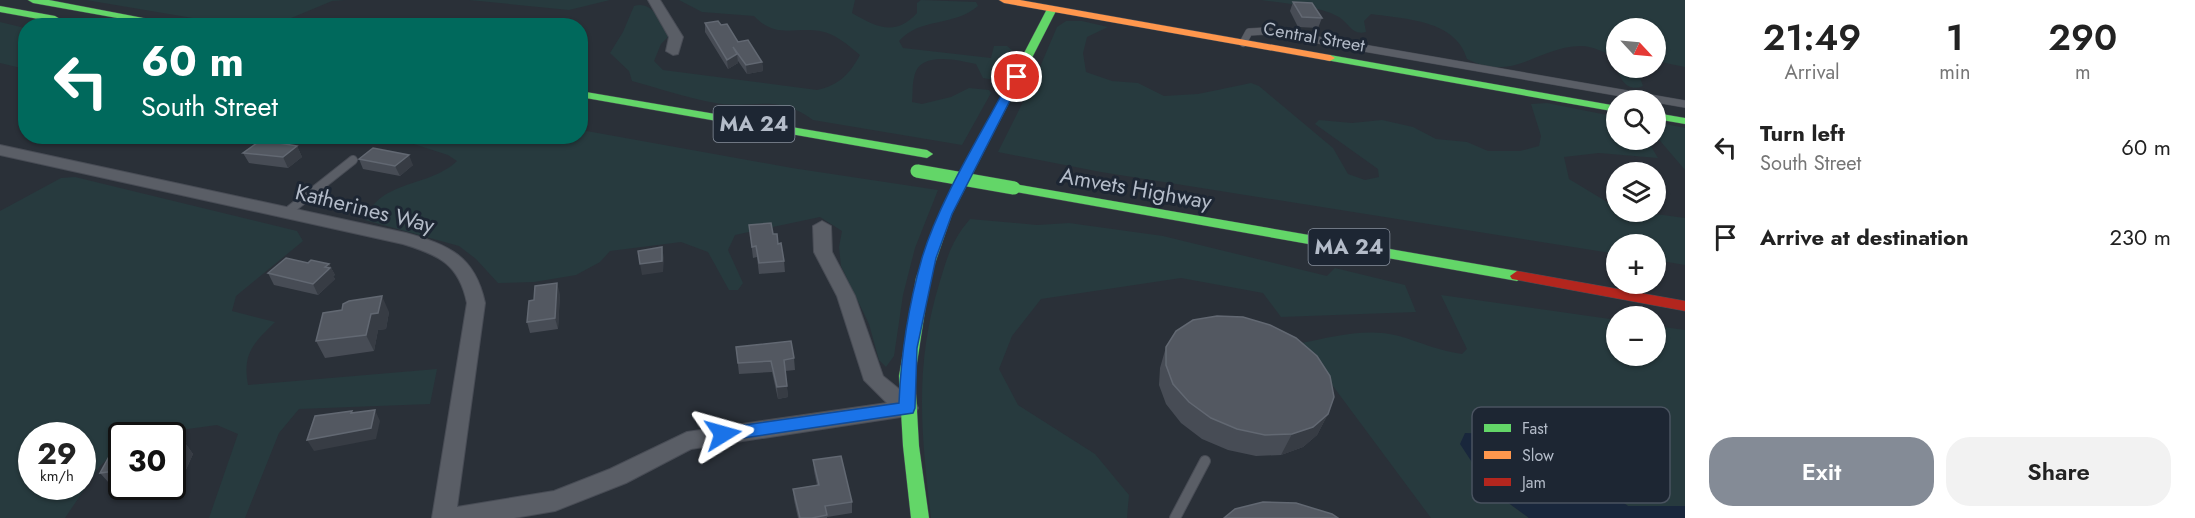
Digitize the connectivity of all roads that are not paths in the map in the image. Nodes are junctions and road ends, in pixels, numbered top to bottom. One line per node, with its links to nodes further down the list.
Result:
1 (33, 0): 7 (main road)
2 (654, 0): 9 (street)
3 (1004, 0): 5 (main road, Central Street)
4 (0, 9): 6 (main road)
5 (1052, 9): 8 (main road, Central Street); 24 (main road)
6 (50, 18)
7 (135, 18)
8 (1243, 43): 11 (lane); 12 (main road, Central Street)
9 (673, 51)
10 (588, 95): 16 (main road, MA 24)
11 (1685, 104)
12 (1606, 107)
13 (1666, 118): 14 (main road)
14 (1685, 121)
15 (0, 150): 21 (street, Katherines Way)
16 (933, 155)
17 (959, 159): 19 (main road)
18 (353, 160): 21 (lane)
19 (990, 165)
20 (911, 170): 23 (main road, Amvets Highway / MA 24, bridge)
21 (286, 213): 26 (street, Katherines Way)
22 (822, 226): 24 (street)
23 (1685, 306)
24 (907, 408): 27 (street); 28 (main road)
25 (1205, 461): 29 (lane)
26 (444, 518)
27 (454, 518)
28 (920, 518)
29 (1175, 518)

